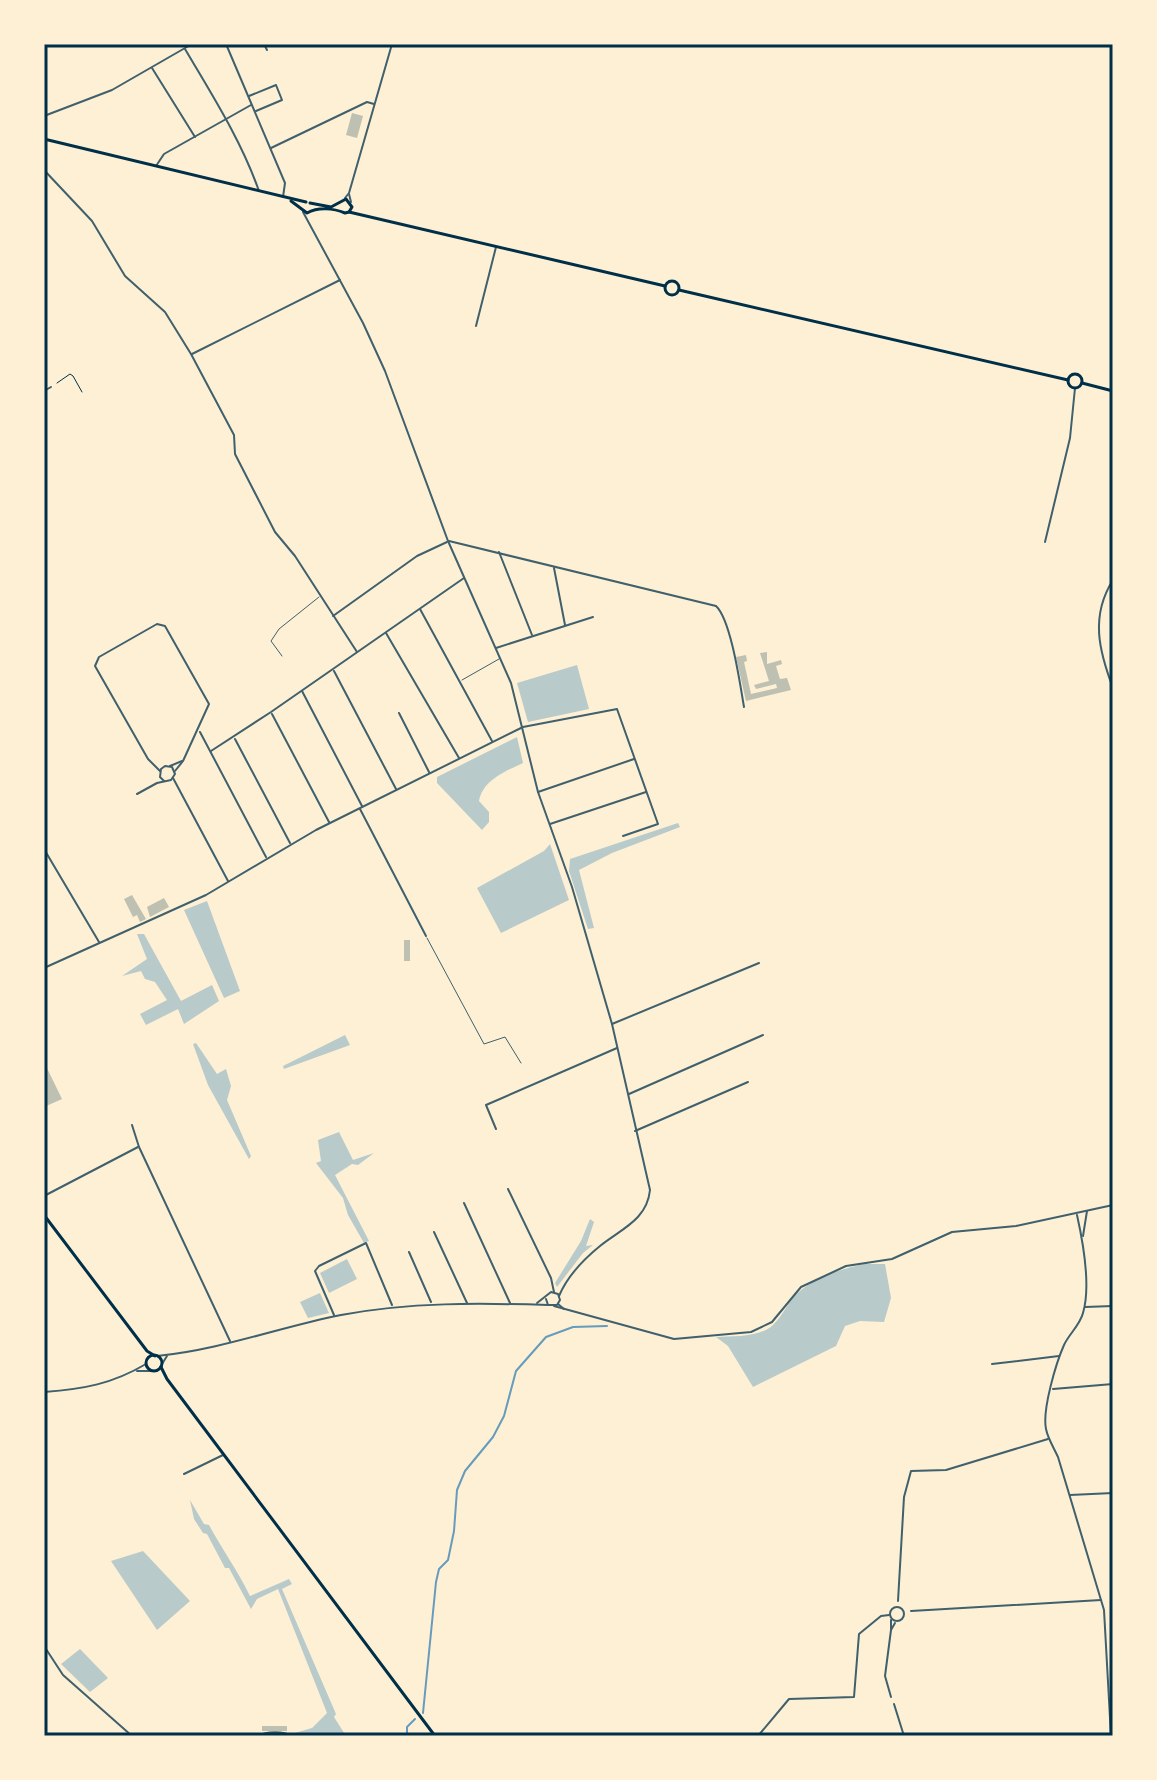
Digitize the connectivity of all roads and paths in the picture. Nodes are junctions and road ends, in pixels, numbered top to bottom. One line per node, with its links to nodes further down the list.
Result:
1 (192, 44): 5 (street)
2 (226, 44): 8 (street)
3 (264, 44): 6 (street)
4 (392, 44): 10 (street)
5 (185, 49): 7 (street); 13 (street)
6 (267, 50)
7 (152, 68): 12 (street); 14 (street)
8 (248, 97): 9 (street); 11 (street)
9 (252, 104): 11 (street); 13 (street)
10 (375, 104): 16 (street); 20 (street)
11 (255, 111): 16 (street)
12 (44, 116)
13 (227, 118): 14 (street); 19 (street)
14 (195, 138): 17 (street)
15 (44, 139): 17 (main road)
16 (270, 148): 21 (street)
17 (155, 167): 19 (main road)
18 (44, 170): 37 (street)
19 (259, 192): 21 (main road)
20 (349, 193): 22 (street); 25 (street)
21 (285, 198): 23 (main road); 26 (main road)
22 (344, 199): 24 (main road); 25 (main road)
23 (308, 202): 24 (main road); 26 (main road); 27 (main road)
24 (338, 203): 28 (main road)
25 (351, 204): 29 (main road); 30 (main road)
26 (302, 210): 27 (main road); 31 (street)
27 (312, 210): 28 (main road); 31 (street)
28 (339, 210): 29 (main road)
29 (349, 212): 30 (main road)
30 (364, 216): 32 (main road)
31 (309, 223): 33 (street)
32 (496, 247): 34 (main road); 36 (street)
33 (341, 280): 37 (street); 45 (street)
34 (665, 286): 35 (main road); 35 (main road)
35 (679, 290): 38 (main road)
36 (476, 326)
37 (191, 354): 51 (street)
38 (1068, 380): 39 (main road); 41 (main road)
39 (1082, 383): 41 (main road); 43 (main road)
40 (51, 387): 42 (street); 44 (path)
41 (1075, 388): 46 (street)
42 (44, 391)
43 (1113, 391)
44 (82, 392)
45 (448, 541): 47 (street); 49 (street); 53 (street)
46 (1045, 542)
47 (499, 552): 48 (street); 57 (street)
48 (554, 566): 55 (street); 66 (street)
49 (464, 577): 52 (street); 58 (street)
50 (1113, 580): 64 (street)
51 (321, 595): 53 (street); 60 (street)
52 (420, 609): 56 (street); 63 (street)
53 (333, 616): 59 (street)
54 (593, 617): 55 (street)
55 (565, 626): 57 (street)
56 (386, 633): 59 (street); 74 (street)
57 (533, 636): 58 (street)
58 (496, 648): 61 (street)
59 (357, 652): 62 (street)
60 (282, 656)
61 (501, 659): 63 (street); 69 (street)
62 (333, 669): 65 (street); 87 (street)
63 (459, 681): 72 (street)
64 (1113, 688)
65 (302, 691): 67 (street); 91 (street)
66 (744, 707)
67 (271, 712): 71 (street); 92 (street)
68 (399, 713): 82 (street)
69 (523, 727): 72 (street); 75 (street); 88 (street)
70 (199, 730): 73 (street); 76 (street); 77 (street)
71 (234, 737): 73 (street); 95 (street)
72 (492, 742): 74 (street)
73 (211, 751): 97 (street)
74 (459, 759): 82 (street)
75 (635, 759): 88 (street); 89 (street)
76 (183, 761): 78 (street); 81 (street)
77 (154, 766): 79 (street); 80 (street)
78 (170, 766): 79 (street); 81 (street)
79 (163, 767): 80 (street)
80 (160, 771): 83 (street)
81 (175, 771): 84 (street)
82 (430, 774): 87 (street)
83 (160, 777): 85 (street); 86 (street)
84 (172, 780): 85 (street); 98 (street)
85 (164, 781): 86 (street)
86 (157, 783): 90 (street)
87 (396, 790): 91 (street)
88 (538, 792): 93 (street)
89 (647, 792): 93 (street); 94 (street)
90 (137, 794)
91 (361, 807): 92 (street); 99 (street)
92 (329, 823): 95 (street)
93 (550, 824): 103 (street)
94 (623, 836)
95 (290, 844): 97 (street)
96 (44, 849): 100 (street)
97 (267, 858): 98 (street)
98 (228, 882): 100 (street)
99 (426, 936): 106 (street)
100 (99, 943): 102 (street)
101 (759, 963): 103 (street)
102 (44, 968)
103 (612, 1024): 105 (street)
104 (763, 1035): 108 (street)
105 (618, 1048): 108 (street); 110 (street)
106 (521, 1063)
107 (748, 1082): 111 (street)
108 (628, 1095): 111 (street)
109 (132, 1125): 112 (street)
110 (496, 1129)
111 (635, 1131): 124 (street)
112 (139, 1147): 114 (street); 136 (street)
113 (508, 1189): 123 (street)
114 (44, 1196)
115 (464, 1203): 127 (street)
116 (1113, 1205): 117 (street)
117 (1087, 1211): 118 (street); 121 (street)
118 (1077, 1214): 121 (street); 131 (street)
119 (44, 1215): 137 (main road)
120 (434, 1232): 126 (street)
121 (1083, 1241): 134 (street)
122 (409, 1252): 128 (street)
123 (551, 1286): 124 (street); 125 (street)
124 (556, 1294): 125 (street); 131 (street)
125 (547, 1297): 129 (street); 130 (street)
126 (467, 1303): 127 (street); 128 (street)
127 (510, 1303): 129 (street)
128 (432, 1304): 133 (street)
129 (536, 1304): 130 (street)
130 (548, 1305): 131 (street)
131 (556, 1305)
132 (1113, 1306): 134 (street)
133 (392, 1307): 135 (street); 135 (street)
134 (1084, 1307): 140 (street)
135 (334, 1317): 136 (street)
136 (231, 1342): 138 (street)
137 (147, 1351): 139 (main road); 141 (main road)
138 (168, 1355): 139 (street); 143 (street)
139 (156, 1356): 141 (main road); 143 (main road)
140 (1061, 1356): 142 (street); 148 (street)
141 (147, 1362): 144 (main road); 145 (street)
142 (992, 1364)
143 (161, 1365): 144 (main road); 146 (main road)
144 (154, 1371): 145 (street); 146 (main road)
145 (132, 1372): 149 (street)
146 (167, 1379): 151 (main road)
147 (1113, 1384): 148 (street)
148 (1051, 1389): 150 (street)
149 (44, 1392)
150 (1049, 1438): 154 (street); 156 (street)
151 (225, 1454): 152 (street); 171 (main road)
152 (184, 1474)
153 (1113, 1493): 154 (street)
154 (1070, 1495): 155 (street)
155 (1102, 1600): 159 (street); 174 (street)
156 (898, 1601): 157 (street); 158 (street)
157 (895, 1607): 158 (street); 160 (street)
158 (901, 1609): 159 (street); 161 (street)
159 (911, 1611): 161 (street)
160 (889, 1615): 162 (street); 172 (street)
161 (904, 1617): 163 (street)
162 (891, 1619): 163 (street); 164 (street)
163 (896, 1622): 164 (street)
164 (891, 1630): 166 (street)
165 (44, 1646): 168 (street)
166 (891, 1697)
167 (894, 1704): 173 (street)
168 (132, 1736)
169 (258, 1736): 170 (street)
170 (292, 1736)
171 (435, 1736)
172 (758, 1736)
173 (904, 1736)
174 (1111, 1736)

